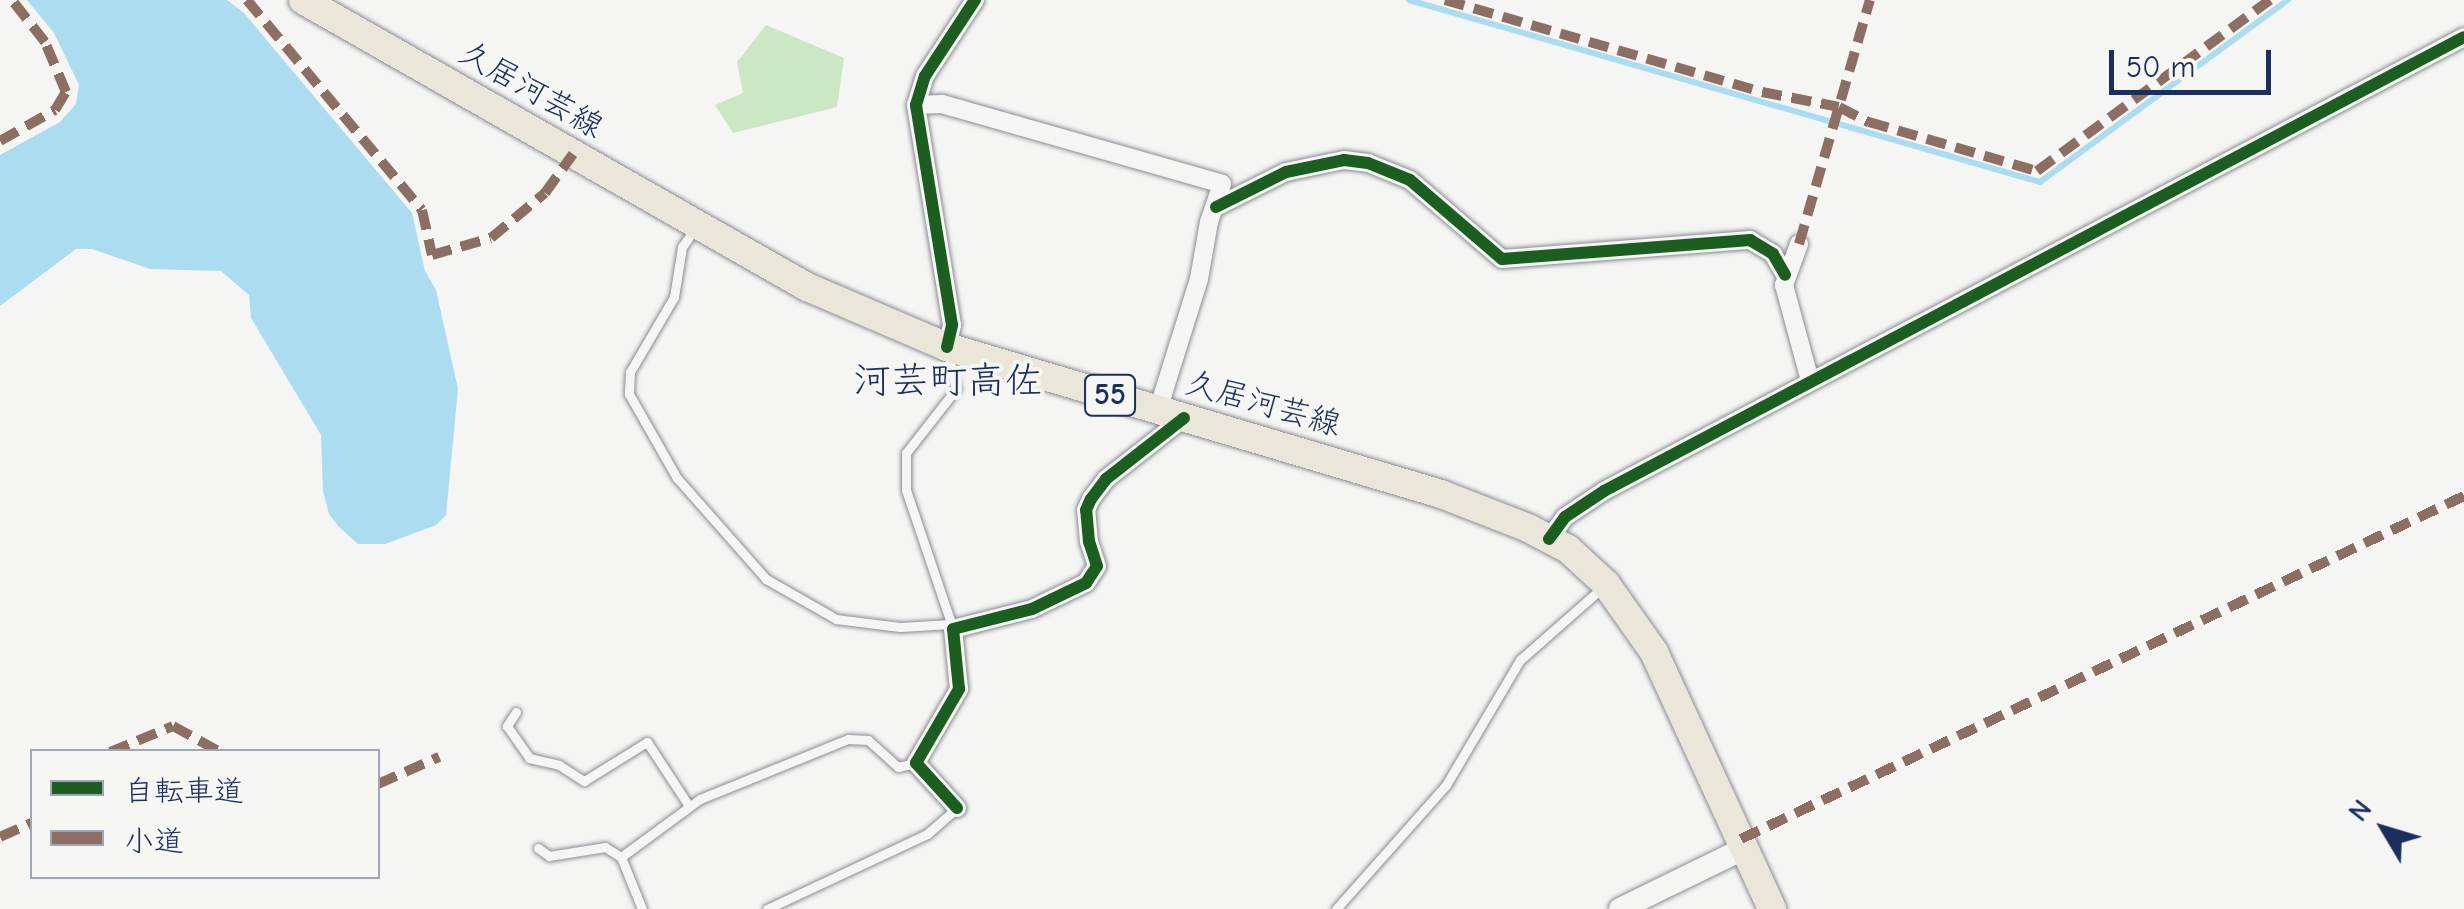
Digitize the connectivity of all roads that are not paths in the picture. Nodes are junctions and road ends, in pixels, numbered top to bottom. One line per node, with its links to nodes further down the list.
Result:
1 (303, 0): 3 (main road, 久居河芸線 / 55)
2 (975, 0): 5 (street)
3 (334, 7): 7 (main road, 久居河芸線 / 55)
4 (2464, 37): 11 (street)
5 (916, 105): 6 (street); 10 (street)
6 (1216, 207): 9 (street); 12 (street)
7 (698, 225): 10 (main road, 久居河芸線 / 55); 15 (lane)
8 (1799, 244): 9 (street)
9 (1785, 275): 11 (street)
10 (947, 348): 12 (main road, 久居河芸線 / 55); 15 (lane)
11 (1810, 381): 13 (street)
12 (1171, 414): 13 (main road, 久居河芸線 / 55); 15 (street)
13 (1549, 539): 14 (main road, 久居河芸線 / 55)
14 (1606, 584): 21 (main road, 久居河芸線 / 55); 25 (lane)
15 (952, 626): 17 (street)
16 (516, 712): 18 (lane)
17 (916, 763): 18 (lane); 19 (street)
18 (689, 806): 22 (lane)
19 (957, 808): 24 (lane)
20 (538, 848): 22 (lane)
21 (1745, 848): 26 (street); 27 (main road, 久居河芸線 / 55)
22 (621, 856): 23 (lane)
23 (642, 909)
24 (767, 909)
25 (1336, 909)
26 (1620, 909)
27 (1772, 909)

